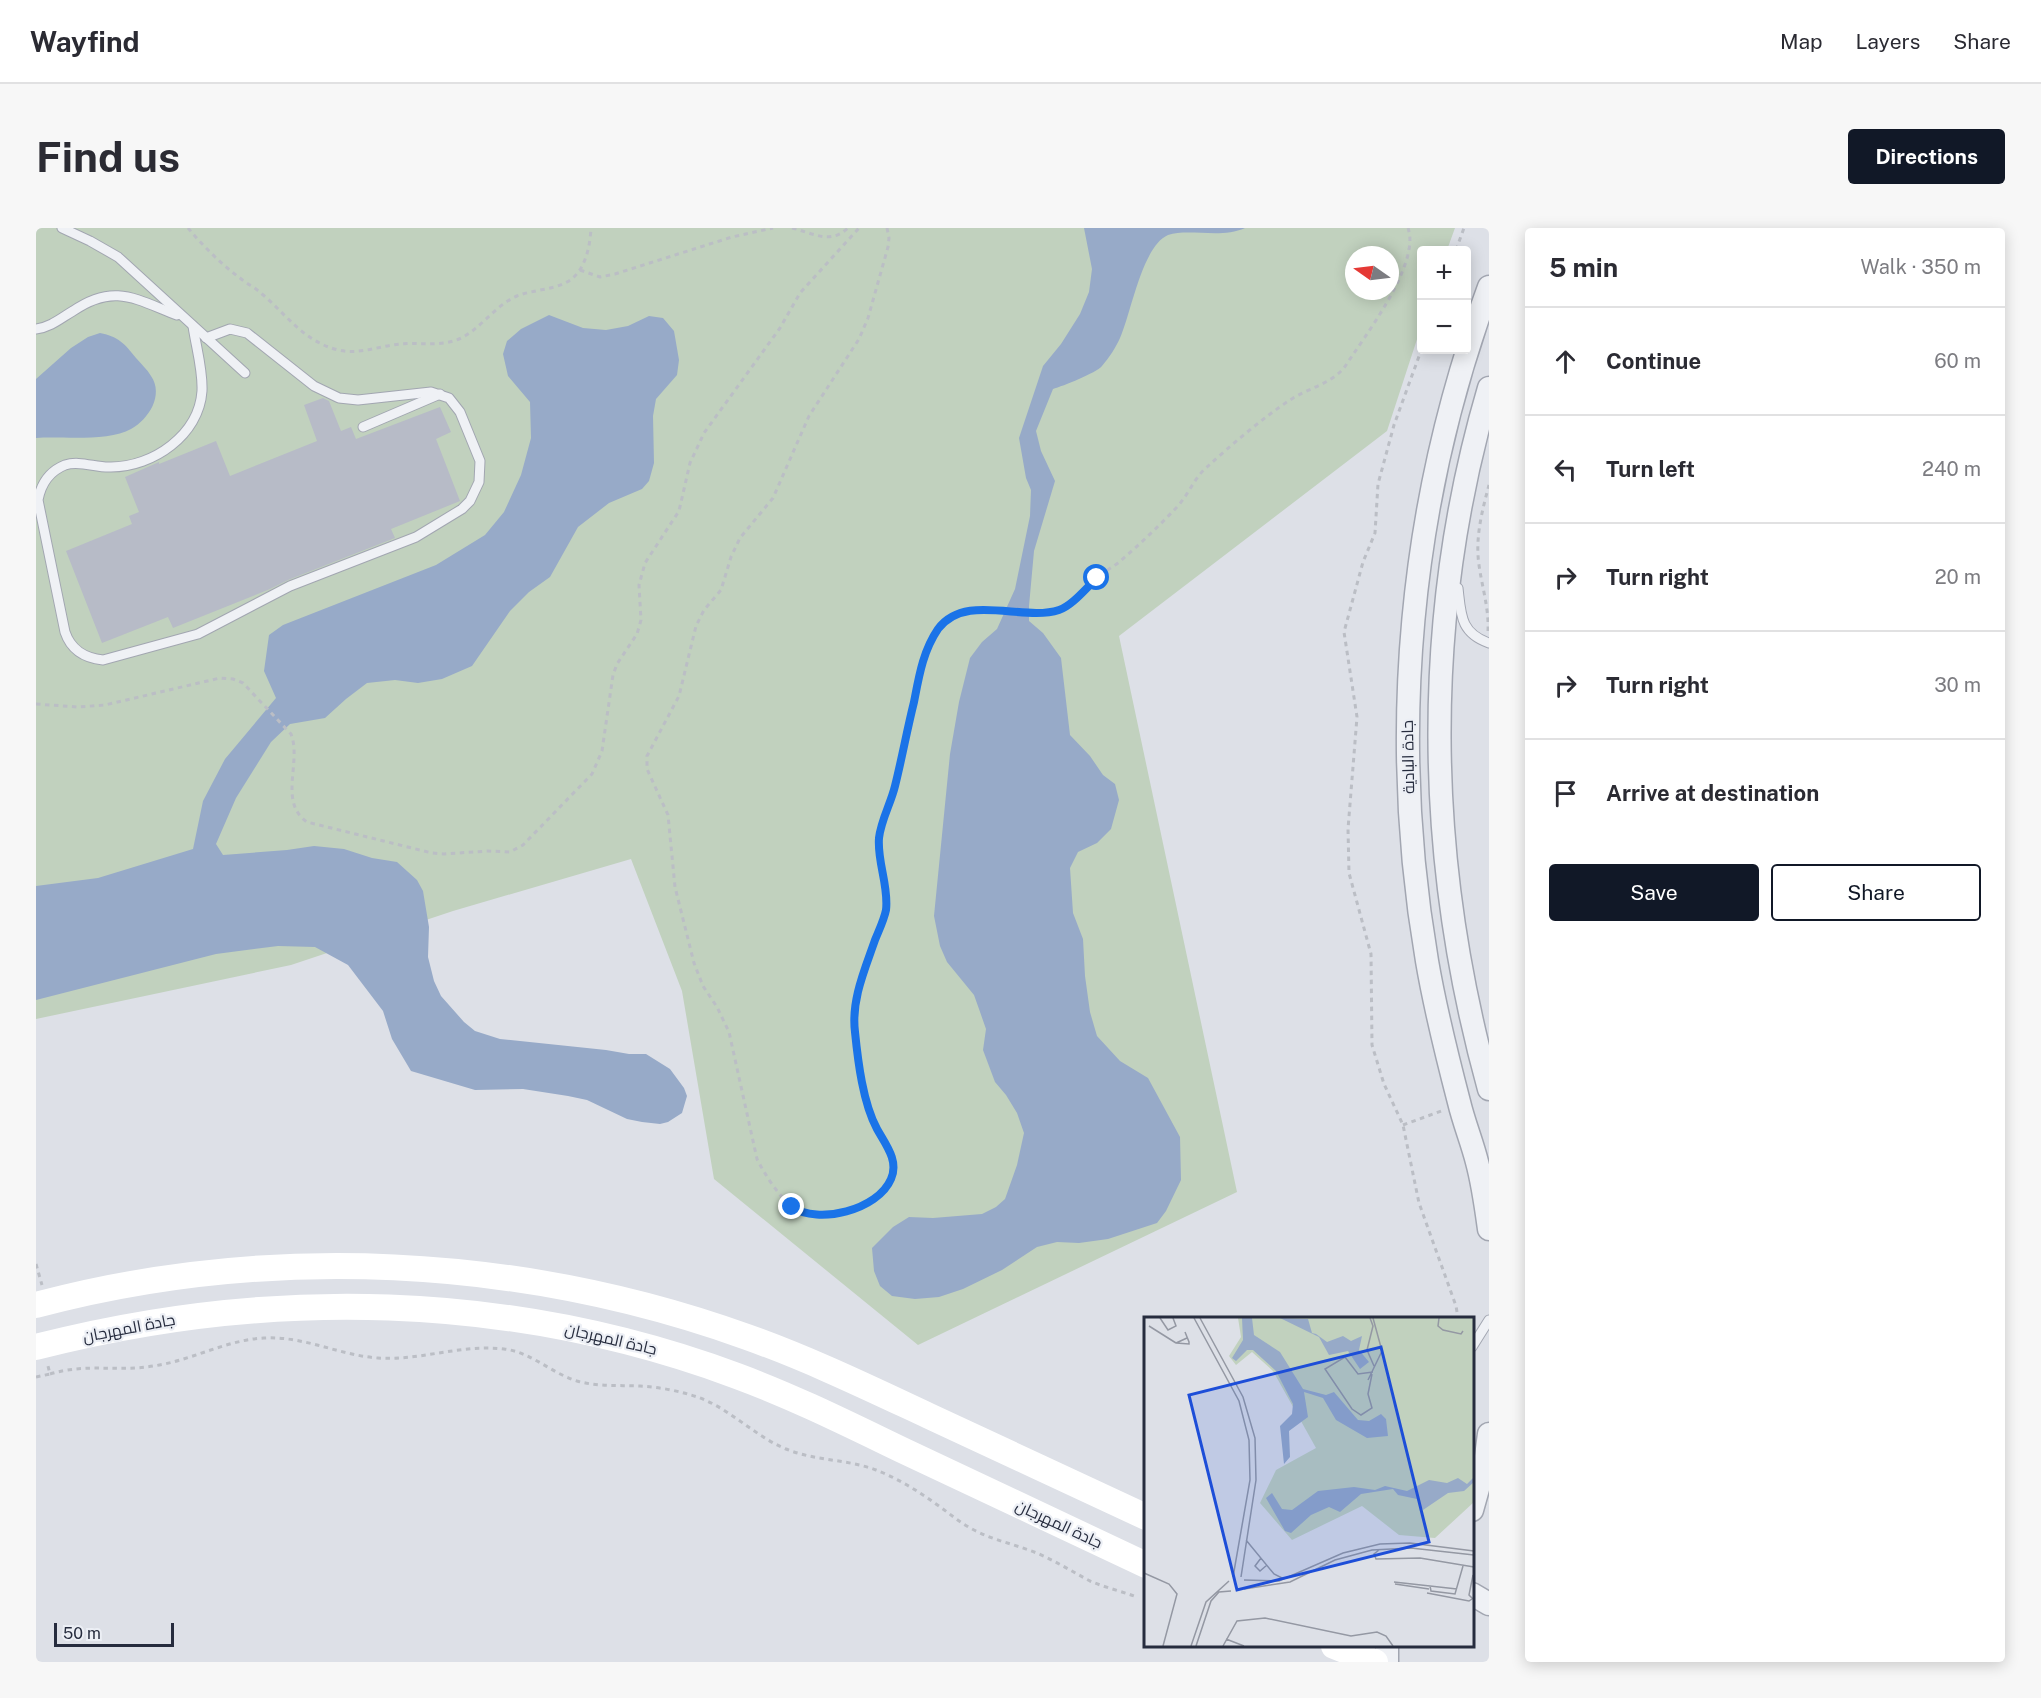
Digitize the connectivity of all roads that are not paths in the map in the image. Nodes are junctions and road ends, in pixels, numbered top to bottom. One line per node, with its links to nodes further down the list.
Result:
1 (62, 228): 3 (lane)
2 (1489, 287): 14 (street, جادة البادية)
3 (182, 317): 4 (lane); 5 (lane)
4 (193, 326): 6 (lane); 9 (lane)
5 (36, 329)
6 (206, 338): 7 (lane); 9 (lane)
7 (245, 373)
8 (1489, 387): 11 (street, جادة البادية)
9 (440, 394): 10 (lane)
10 (363, 428)
11 (1453, 547): 12 (lane); 13 (street, جادة البادية)
12 (1488, 643)
13 (1489, 1089)
14 (1489, 1229)
15 (36, 1305): 21 (main road)
16 (1489, 1320): 17 (lane)
17 (1474, 1345)
18 (36, 1347): 22 (main road, جادة المهرجان)
19 (1489, 1434): 20 (street)
20 (1474, 1506)
21 (1144, 1515)
22 (1144, 1563)
23 (1474, 1595): 24 (street)
24 (1489, 1604)
25 (1337, 1647): 26 (main road)
26 (1375, 1662)

